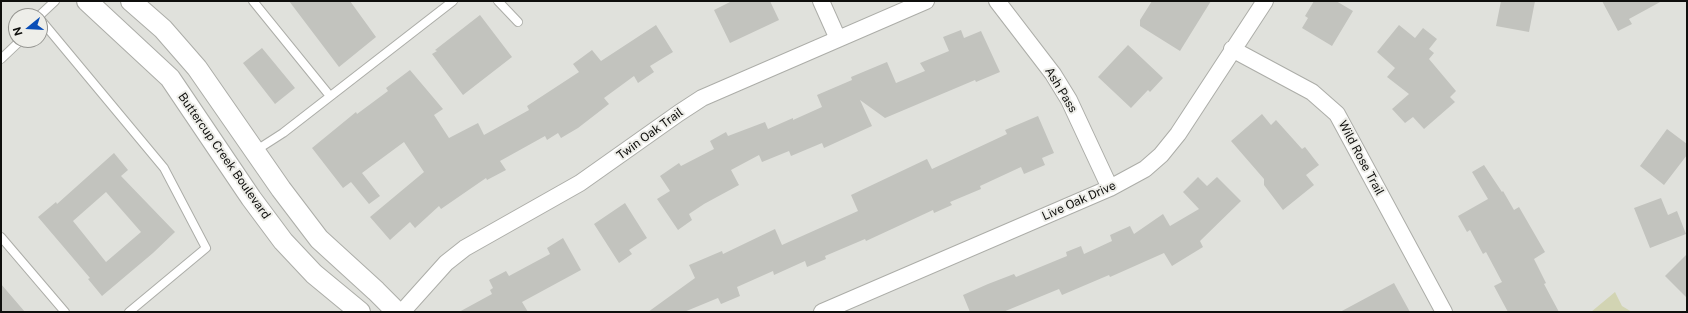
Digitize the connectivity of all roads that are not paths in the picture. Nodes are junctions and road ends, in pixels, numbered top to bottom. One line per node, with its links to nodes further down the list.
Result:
1 (55, 1): 11 (lane)
2 (87, 1): 24 (street, Buttercup Creek Boulevard)
3 (131, 1): 19 (street)
4 (253, 1): 18 (lane)
5 (453, 1): 18 (lane)
6 (498, 1): 12 (lane)
7 (821, 1): 14 (street)
8 (926, 1): 14 (street, Twin Oak Trail)
9 (996, 1): 20 (street, Ash Pass)
10 (1265, 1): 16 (street, Live Oak Drive)
11 (48, 8)
12 (518, 22)
13 (48, 27): 23 (lane)
14 (838, 39): 26 (street, Twin Oak Trail)
15 (13, 48): 17 (lane)
16 (1232, 49): 20 (street, Live Oak Drive); 28 (street, Wild Rose Trail)
17 (1, 59)
18 (330, 96): 19 (lane)
19 (255, 151): 25 (street)
20 (1110, 188): 27 (street, Live Oak Drive)
21 (1, 237): 22 (lane)
22 (65, 312)
23 (129, 312)
24 (360, 312)
25 (397, 312)
26 (402, 312)
27 (822, 312)
28 (1444, 312)

